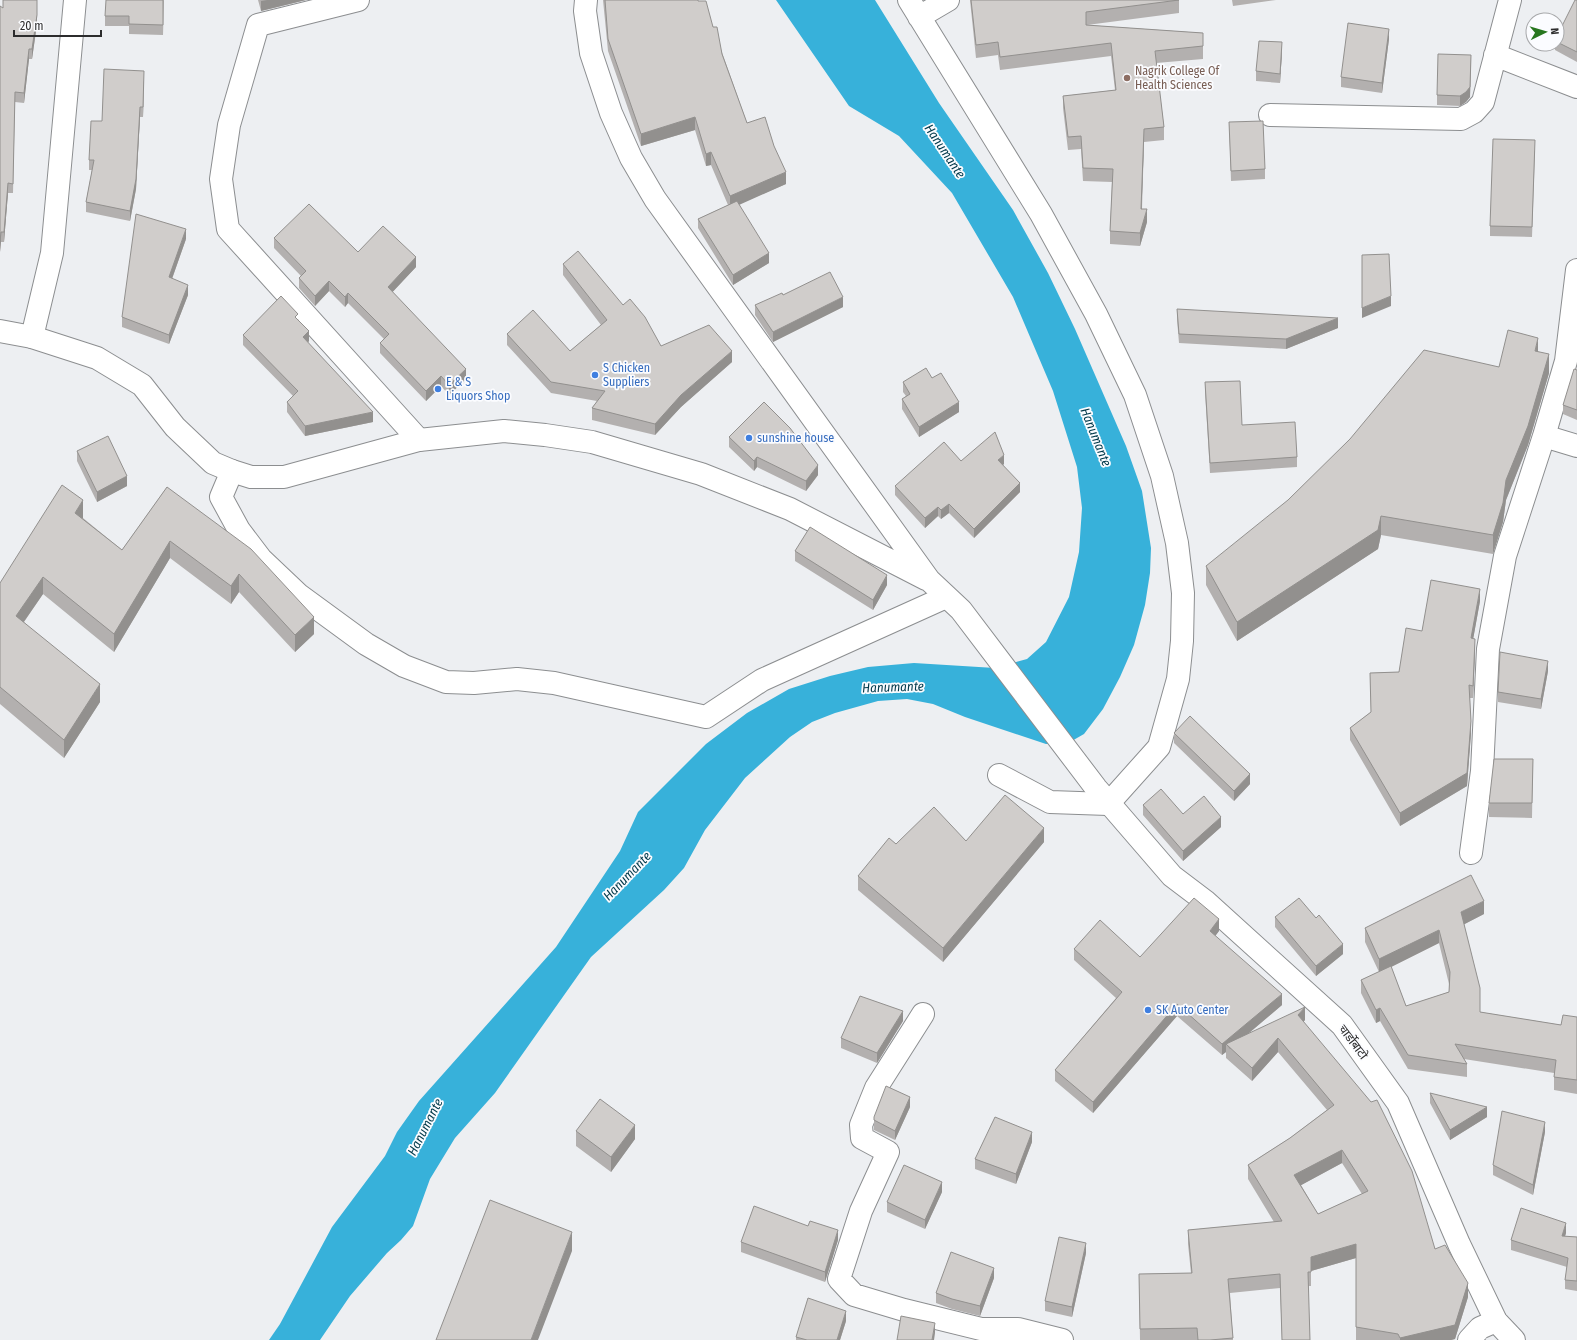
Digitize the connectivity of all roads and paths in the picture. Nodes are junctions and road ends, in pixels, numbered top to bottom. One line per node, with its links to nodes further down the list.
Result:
1 (75, 0): 12 (street)
2 (358, 0): 14 (street)
3 (586, 0): 17 (street)
4 (948, 0): 6 (street)
5 (1510, 0): 7 (street)
6 (914, 9): 20 (street)
7 (1495, 55): 8 (street); 9 (street)
8 (1577, 86)
9 (1270, 115)
10 (1577, 270): 13 (street)
11 (0, 331): 12 (street)
12 (32, 338): 16 (street)
13 (1544, 436): 15 (street); 21 (street)
14 (419, 440): 16 (street); 17 (street)
15 (1577, 446)
16 (232, 471): 18 (street)
17 (929, 580): 18 (street, चार्डोबाटो)
18 (946, 597): 20 (street, चार्डोबाटो)
19 (999, 775): 20 (street)
20 (1102, 796): 23 (street, चार्डोबाटो)
21 (1471, 853)
22 (923, 1014): 24 (street)
23 (1496, 1321): 25 (street); 26 (street, चार्डोबाटो)
24 (1062, 1340)
25 (1469, 1340)
26 (1514, 1340)

